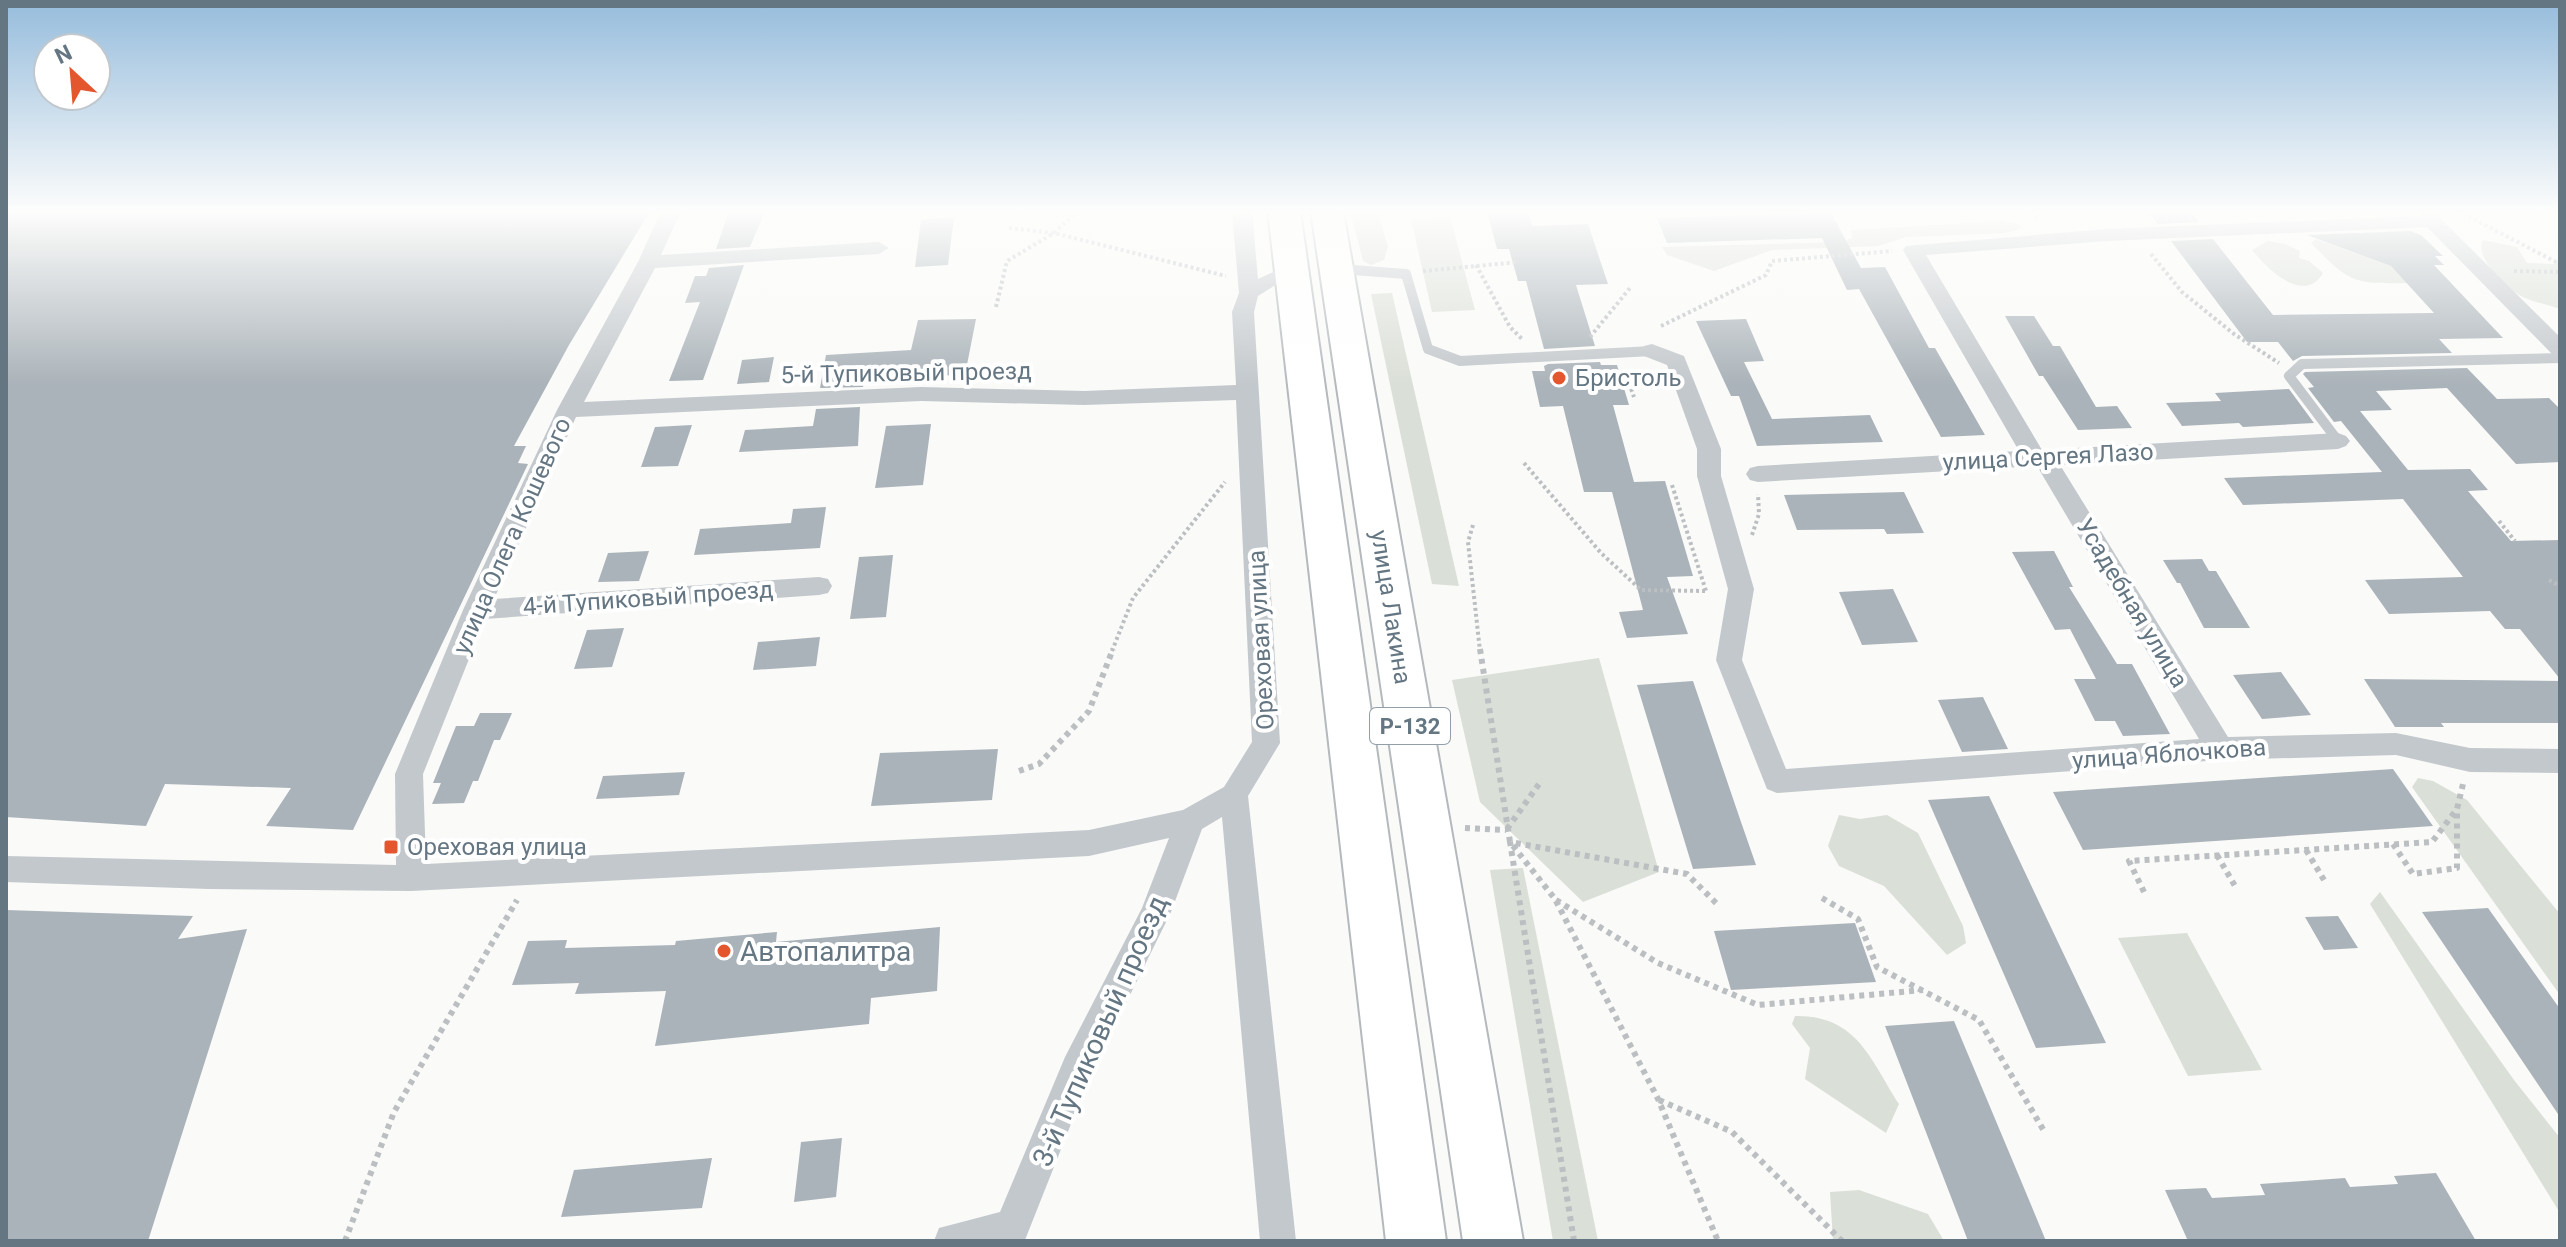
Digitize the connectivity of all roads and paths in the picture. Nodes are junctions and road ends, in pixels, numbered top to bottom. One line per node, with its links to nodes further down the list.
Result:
1 (644, 269): 29 (street, улица Олега Кошевого)
2 (1005, 269): 18 (path)
3 (1198, 269): 16 (path)
4 (1259, 269): 16 (street, Ореховая улица)
5 (1265, 269): 16 (highway, Р-132)
6 (1336, 269): 77 (highway, улица Лакина / Р-132)
7 (1339, 269): 15 (lane)
8 (1443, 269): 15 (path)
9 (1478, 269): 24 (path)
10 (1768, 269): 19 (path)
11 (1925, 269): 32 (street, Усадебная улица)
12 (2165, 269): 26 (path)
13 (2481, 270): 14 (path); 21 (street)
14 (2560, 272)
15 (1406, 274): 24 (lane)
16 (1262, 280): 27 (street, Ореховая улица); 76 (highway, Р-132)
17 (1630, 288): 20 (path)
18 (996, 307)
19 (1661, 326)
20 (1585, 344)
21 (2560, 349)
22 (1652, 351): 23 (lane); 39 (street)
23 (1618, 353): 24 (lane); 28 (path)
24 (1540, 357)
25 (2560, 358): 26 (lane)
26 (2294, 372): 30 (lane)
27 (1245, 392): 29 (street, 5-й Тупиковый проезд); 31 (street, Ореховая улица)
28 (1634, 397)
29 (568, 410): 44 (street, улица Олега Кошевого)
30 (2338, 441): 32 (street, улица Сергея Лазо)
31 (1249, 452): 48 (path); 51 (street, Ореховая улица)
32 (2039, 458): 34 (street, улица Сергея Лазо); 46 (street, Усадебная улица)
33 (1524, 463): 43 (path)
34 (1758, 474): 39 (path)
35 (1672, 485): 43 (path)
36 (2499, 521): 38 (path)
37 (1473, 525): 55 (path)
38 (2515, 541)
39 (1736, 569): 45 (street)
40 (2549, 580): 42 (path)
41 (819, 586): 44 (street, 4-й Тупиковый проезд)
42 (2560, 586)
43 (1705, 591): 45 (path)
44 (476, 610): 62 (street, улица Олега Кошевого)
45 (1738, 610): 46 (street, улица Яблочкова)
46 (2220, 749): 47 (street, улица Яблочкова)
47 (2560, 761)
48 (1019, 771)
49 (1539, 784): 55 (path)
50 (2461, 791): 52 (path)
51 (1234, 795): 53 (street, Ореховая улица); 75 (street)
52 (2457, 809): 57 (path); 57 (path)
53 (1190, 821): 61 (street, Ореховая улица); 72 (street, 3-й Тупиковый проезд)
54 (1464, 828): 55 (path)
55 (1506, 830): 56 (path)
56 (1510, 842): 67 (path); 68 (path); 78 (path)
57 (2393, 844): 58 (path)
58 (2306, 850): 59 (path); 63 (path)
59 (2217, 855): 64 (path); 65 (path)
60 (6, 869): 62 (street, Ореховая улица)
61 (534, 872): 62 (street, Ореховая улица); 73 (path)
62 (411, 878)
63 (2324, 880)
64 (2235, 886)
65 (2144, 892)
66 (1822, 898): 69 (path)
67 (1555, 899): 69 (path); 70 (path)
68 (1717, 904)
69 (1923, 990): 71 (path)
70 (1658, 1099): 79 (path); 80 (path)
71 (2044, 1131)
72 (1011, 1234): 74 (street, 3-й Тупиковый проезд)
73 (345, 1241)
74 (952, 1241)
75 (1278, 1241)
76 (1416, 1241)
77 (1493, 1241)
78 (1574, 1241)
79 (1718, 1241)
80 (1842, 1241)

